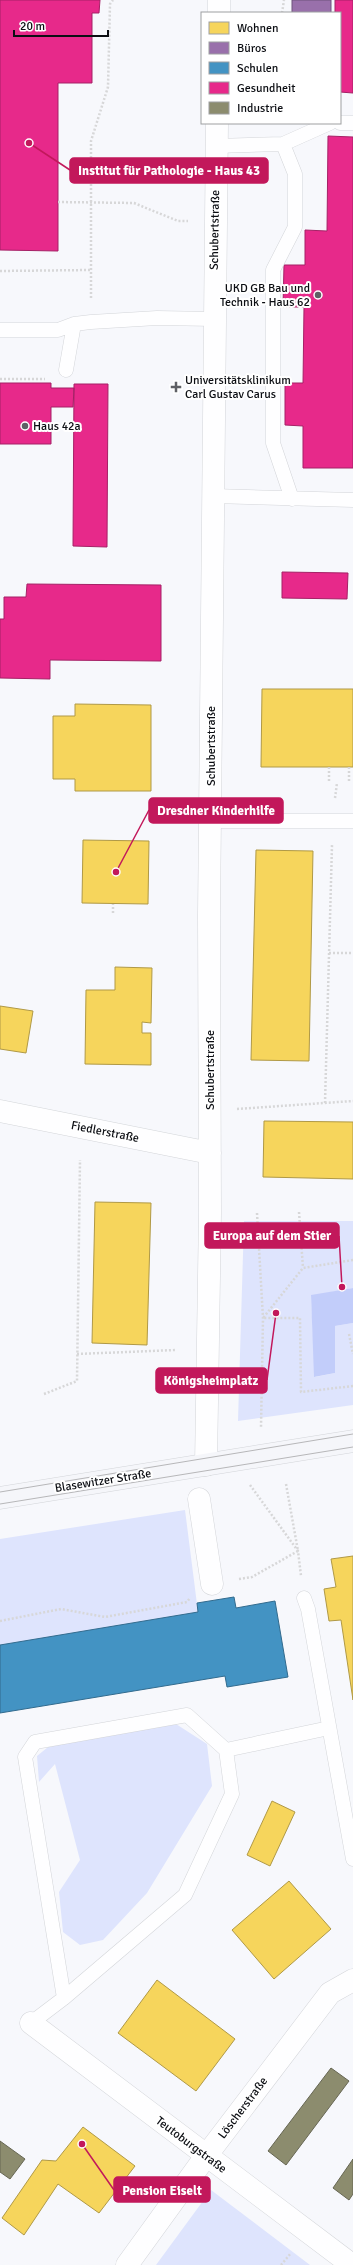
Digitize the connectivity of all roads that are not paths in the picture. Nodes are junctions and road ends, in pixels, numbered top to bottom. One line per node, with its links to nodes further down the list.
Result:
1 (219, 0): 2 (street)
2 (219, 12)
3 (341, 123): 4 (lane)
4 (353, 123)
5 (217, 124): 8 (street, Schubertstraße)
6 (328, 124): 7 (lane)
7 (283, 144): 8 (lane); 14 (lane)
8 (216, 146): 9 (street, Schubertstraße)
9 (214, 319): 10 (lane); 13 (street, Schubertstraße)
10 (74, 324): 11 (lane); 12 (lane)
11 (0, 330)
12 (66, 370)
13 (213, 496): 14 (lane); 16 (street, Schubertstraße)
14 (292, 499): 15 (lane)
15 (353, 500)
16 (211, 821): 17 (lane); 19 (street, Schubertstraße)
17 (353, 821)
18 (0, 1111): 19 (street, Fiedlerstraße)
19 (210, 1153): 21 (street, Schubertstraße)
20 (353, 1441): 21 (street, Blasewitzer Straße)
21 (206, 1465): 22 (street, Blasewitzer Straße)
22 (0, 1498)
23 (199, 1499): 24 (street)
24 (212, 1584)
25 (304, 1598): 26 (lane)
26 (329, 1728): 27 (lane); 28 (lane)
27 (226, 1750): 30 (lane); 30 (lane)
28 (353, 1859)
29 (353, 1980): 32 (street, Löscherstraße)
30 (64, 1998): 31 (lane)
31 (31, 2023): 32 (street, Teutoburgstraße)
32 (206, 2156): 33 (street, Löscherstraße); 34 (street, Teutoburgstraße)
33 (127, 2265)
34 (352, 2265)

